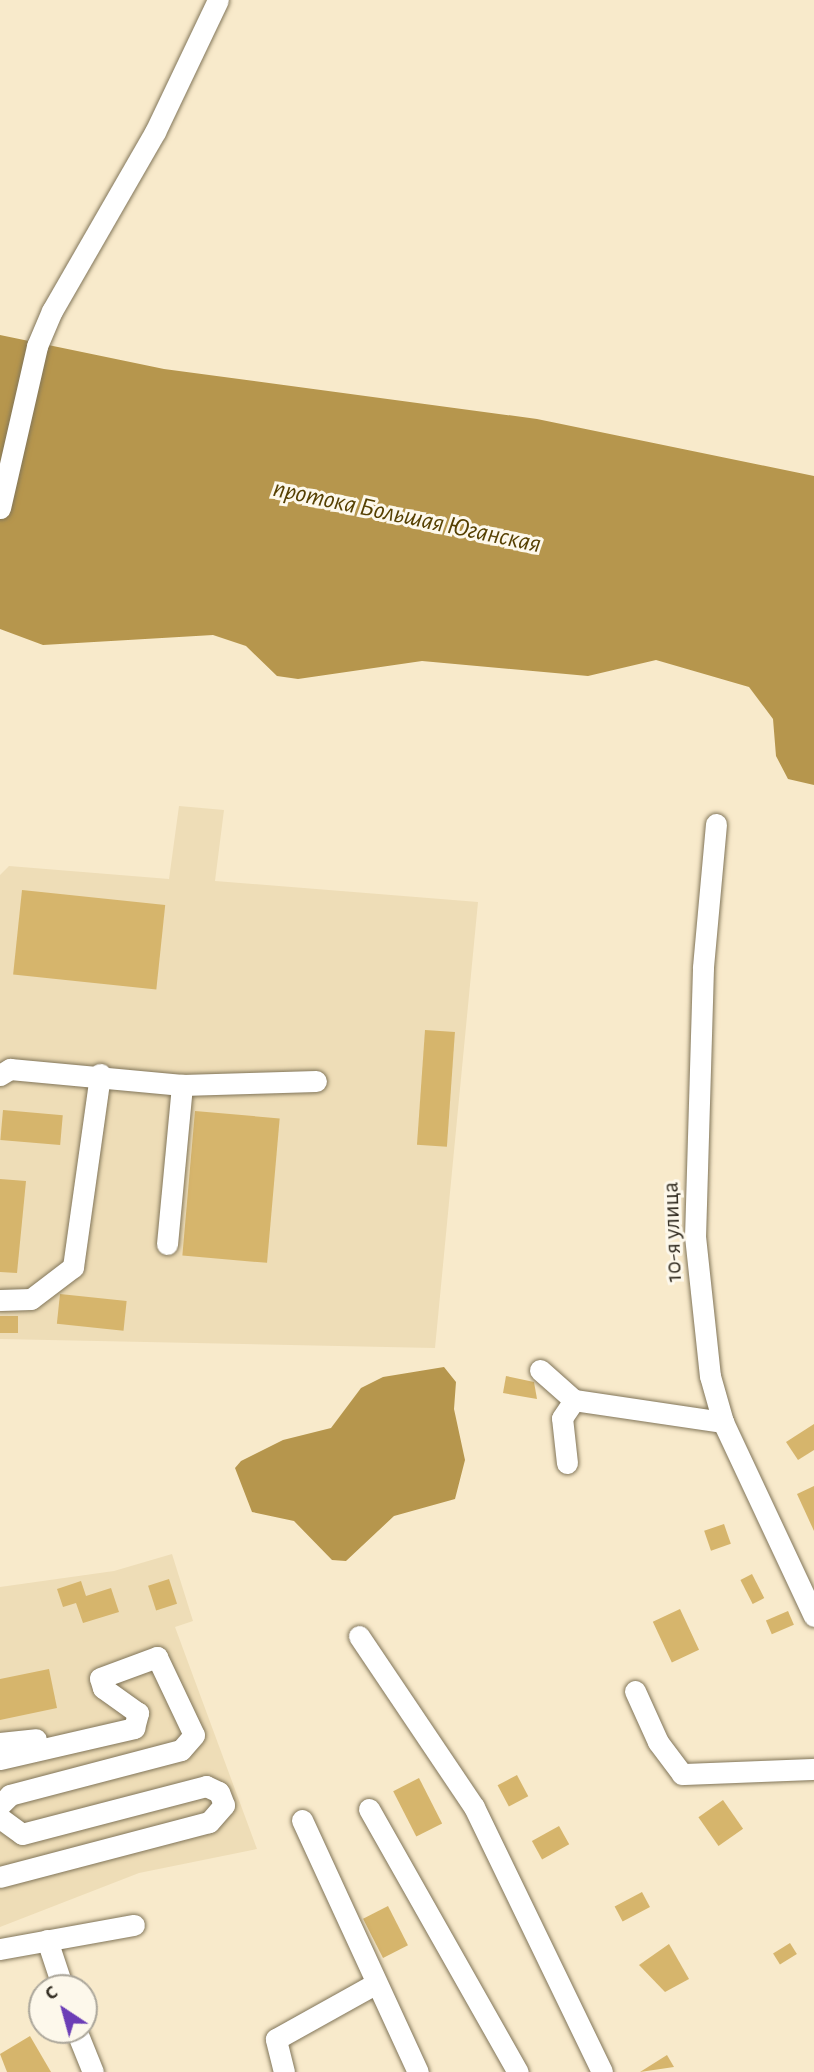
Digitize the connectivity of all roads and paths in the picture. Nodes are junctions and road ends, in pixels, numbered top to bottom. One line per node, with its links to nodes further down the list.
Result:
1 (218, 0): 2 (street)
2 (0, 508)
3 (716, 824): 12 (street, 10-я улица)
4 (100, 1074): 5 (street); 7 (street); 9 (street)
5 (0, 1075)
6 (316, 1081): 7 (street)
7 (182, 1085): 8 (street)
8 (167, 1244)
9 (0, 1300)
10 (540, 1370): 11 (street)
11 (574, 1400): 12 (street); 13 (street)
12 (723, 1422): 14 (street, 10-я улица)
13 (567, 1463)
14 (814, 1616)
15 (359, 1636): 36 (street)
16 (635, 1691): 20 (street)
17 (0, 1743): 18 (street)
18 (55, 1747): 19 (street); 21 (street)
19 (0, 1759)
20 (814, 1769)
21 (0, 1805)
22 (369, 1809): 35 (street)
23 (0, 1818): 25 (street)
24 (302, 1820): 30 (street)
25 (0, 1877)
26 (134, 1925): 27 (street)
27 (47, 1940): 28 (street); 29 (street)
28 (0, 1949)
29 (58, 1974)
30 (373, 1984): 33 (street); 34 (street)
31 (82, 2044): 32 (street)
32 (93, 2072)
33 (284, 2072)
34 (418, 2072)
35 (518, 2072)
36 (602, 2072)

